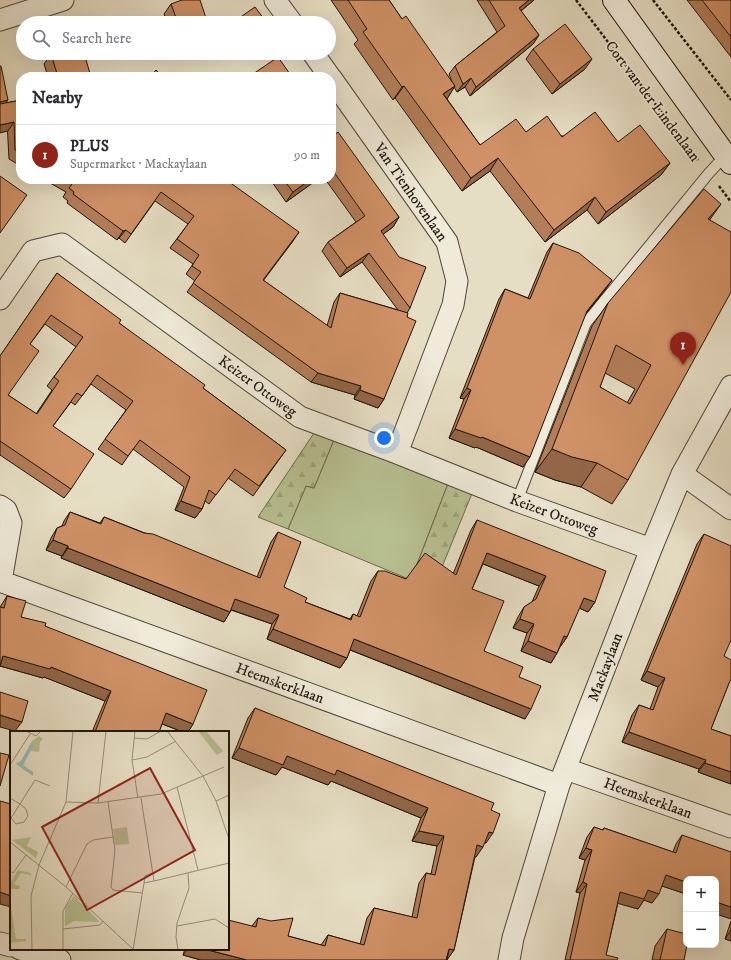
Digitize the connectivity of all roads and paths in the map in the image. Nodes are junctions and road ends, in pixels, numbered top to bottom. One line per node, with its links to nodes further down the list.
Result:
1 (62, 0): 7 (street)
2 (275, 0): 6 (street)
3 (576, 0): 13 (path, Cort van der Lindenlaan)
4 (614, 0): 12 (main road, Cort van der Lindenlaan)
5 (653, 0): 11 (path)
6 (287, 16)
7 (0, 20)
8 (318, 60): 9 (street, Van Tienhovenlaan)
9 (327, 72)
10 (336, 85): 17 (street, Van Tienhovenlaan)
11 (731, 100)
12 (728, 160): 13 (lane)
13 (709, 173): 14 (path, Cort van der Lindenlaan); 19 (lane)
14 (731, 202)
15 (0, 299): 17 (street, Keizer Ottoweg)
16 (731, 386): 18 (street, Mackaylaan)
17 (397, 453): 19 (street, Keizer Ottoweg)
18 (682, 474): 21 (street); 22 (street, Mackaylaan)
19 (517, 501): 22 (street, Keizer Ottoweg)
20 (0, 506): 23 (street, Heemskerklaan)
21 (731, 509)
22 (651, 549): 24 (street, Mackaylaan)
23 (0, 581): 24 (street, Heemskerklaan)
24 (562, 777): 25 (street, Heemskerklaan); 30 (street, Mackaylaan)
25 (731, 827)
26 (0, 943): 27 (street)
27 (10, 946)
28 (24, 950): 29 (street)
29 (60, 960)
30 (509, 960)

